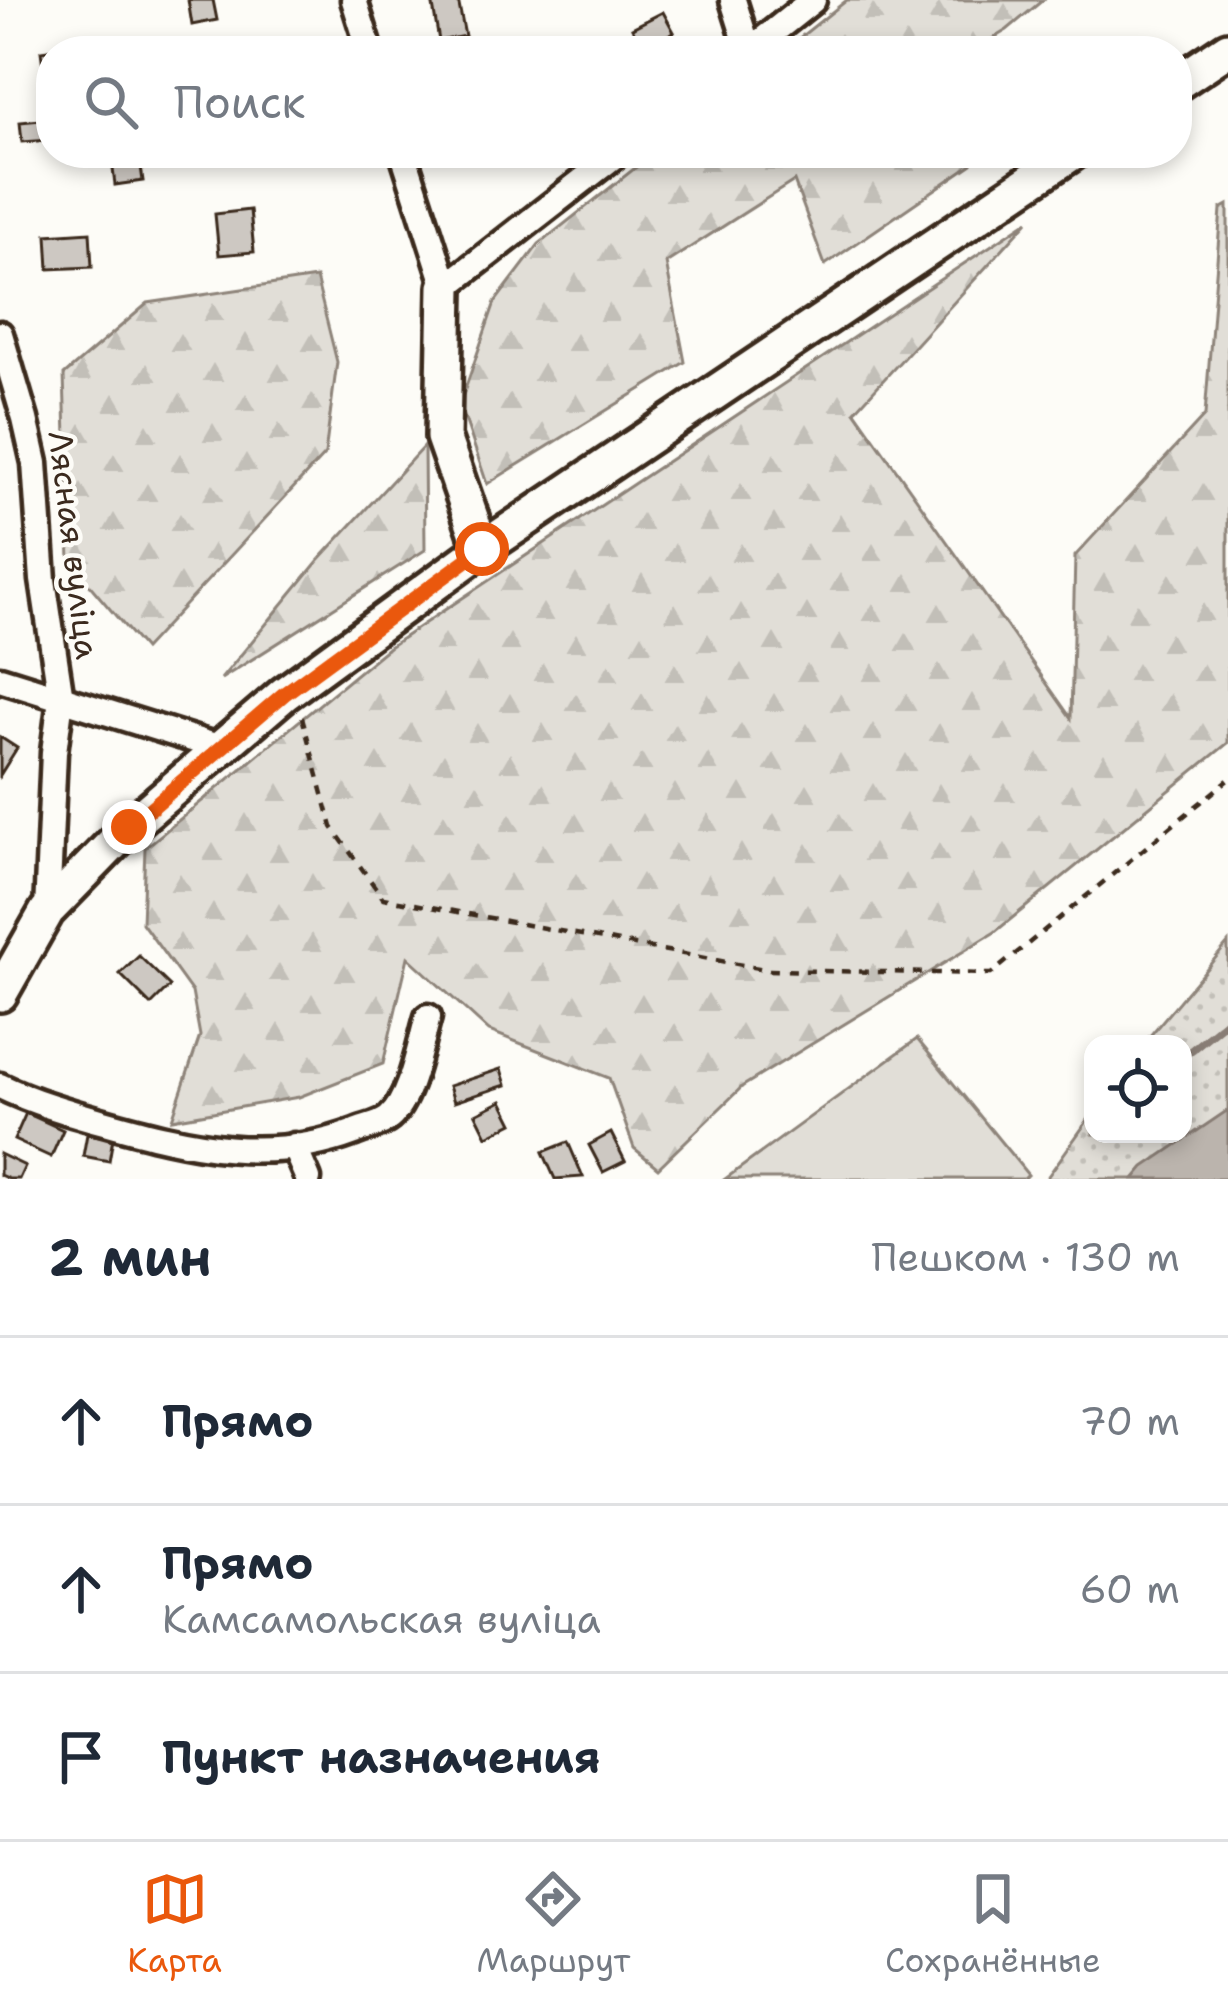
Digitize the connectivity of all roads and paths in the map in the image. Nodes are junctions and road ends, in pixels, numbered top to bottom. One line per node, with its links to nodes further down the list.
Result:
1 (354, 0): 4 (street)
2 (733, 0): 5 (street)
3 (813, 0): 6 (street)
4 (365, 36)
5 (744, 36)
6 (768, 36)
7 (1228, 49): 8 (street)
8 (1192, 73)
9 (408, 168): 12 (street)
10 (599, 168): 12 (street)
11 (1050, 168): 14 (street)
12 (446, 287): 14 (street)
13 (0, 334): 17 (street, Лясная вуліца)
14 (482, 549): 16 (street)
15 (0, 679): 17 (street)
16 (289, 691): 18 (street); 19 (path)
17 (61, 699): 18 (street); 20 (street, Лясная вуліца)
18 (221, 748): 20 (street)
19 (1228, 780)
20 (47, 911): 21 (street)
21 (0, 994)
22 (428, 1017): 24 (street)
23 (0, 1086): 24 (street)
24 (294, 1146): 25 (street)
25 (308, 1179)

